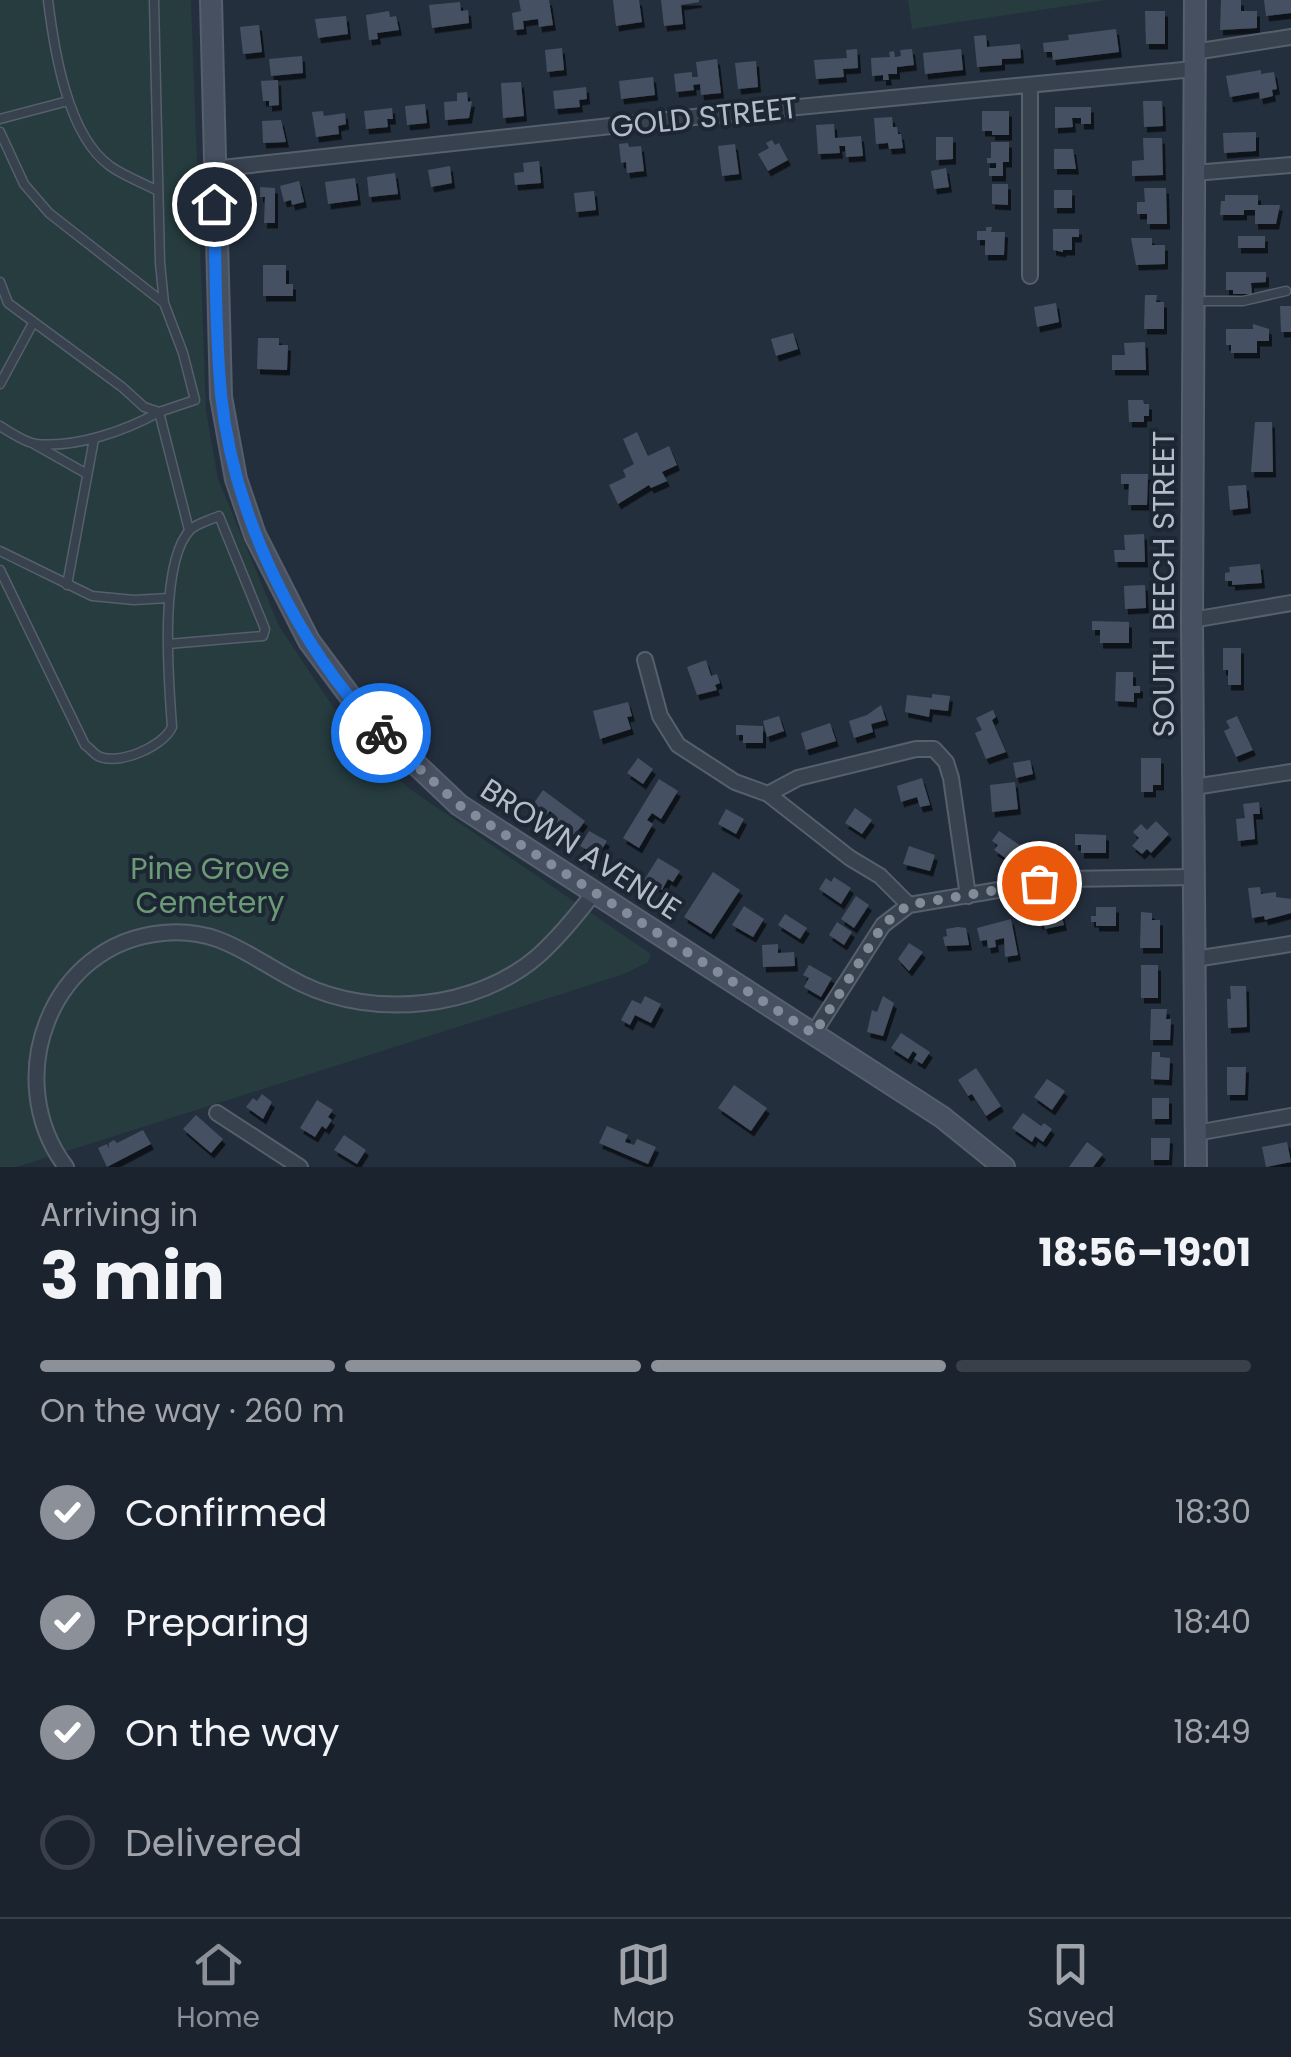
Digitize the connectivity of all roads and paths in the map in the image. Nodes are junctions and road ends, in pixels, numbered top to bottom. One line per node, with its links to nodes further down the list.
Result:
1 (48, 0): 8 (lane)
2 (154, 0): 14 (lane)
3 (211, 0): 12 (main road, BROWN AVENUE)
4 (1194, 0): 6 (main road, SOUTH BEECH STREET)
5 (1291, 38): 6 (street, GOLD STREET)
6 (1194, 60): 7 (street, GOLD STREET); 13 (main road, SOUTH BEECH STREET)
7 (1030, 86): 12 (street, GOLD STREET); 15 (street)
8 (68, 101): 9 (lane); 14 (lane)
9 (0, 118)
10 (0, 132): 20 (lane)
11 (1291, 165): 13 (street)
12 (214, 169): 23 (main road, BROWN AVENUE)
13 (1194, 173): 19 (main road, SOUTH BEECH STREET)
14 (158, 191): 20 (lane)
15 (1030, 276)
16 (0, 282): 18 (lane)
17 (1286, 291): 19 (lane)
18 (4, 300): 21 (lane)
19 (1193, 301): 36 (main road, SOUTH BEECH STREET)
20 (164, 303): 24 (lane)
21 (33, 324): 22 (lane); 25 (lane)
22 (0, 384)
23 (221, 397): 24 (lane); 43 (main road, BROWN AVENUE)
24 (195, 400): 25 (lane)
25 (159, 412): 27 (lane); 30 (lane)
26 (0, 426): 28 (lane)
27 (94, 439): 28 (lane); 29 (lane)
28 (34, 444): 29 (lane)
29 (87, 474): 33 (lane)
30 (190, 530): 34 (lane); 37 (lane)
31 (0, 551): 33 (lane)
32 (0, 570): 37 (lane)
33 (67, 586): 34 (lane)
34 (168, 598): 37 (lane)
35 (1291, 603): 36 (street)
36 (1192, 620): 40 (main road, SOUTH BEECH STREET)
37 (168, 644)
38 (645, 660): 41 (street)
39 (1291, 772): 40 (street)
40 (1194, 787): 42 (main road, SOUTH BEECH STREET)
41 (768, 794): 44 (street); 45 (street)
42 (1195, 877): 44 (street); 47 (main road, SOUTH BEECH STREET)
43 (594, 894): 48 (main road, BROWN AVENUE); 52 (street)
44 (968, 896): 45 (street)
45 (908, 905): 48 (street)
46 (1291, 944): 47 (street)
47 (1195, 959): 51 (main road, SOUTH BEECH STREET)
48 (814, 1034): 54 (main road, BROWN AVENUE)
49 (217, 1112): 53 (street)
50 (1291, 1116): 51 (street)
51 (1196, 1134): 55 (main road, SOUTH BEECH STREET)
52 (66, 1167)
53 (300, 1167)
54 (1004, 1167)
55 (1196, 1167)

